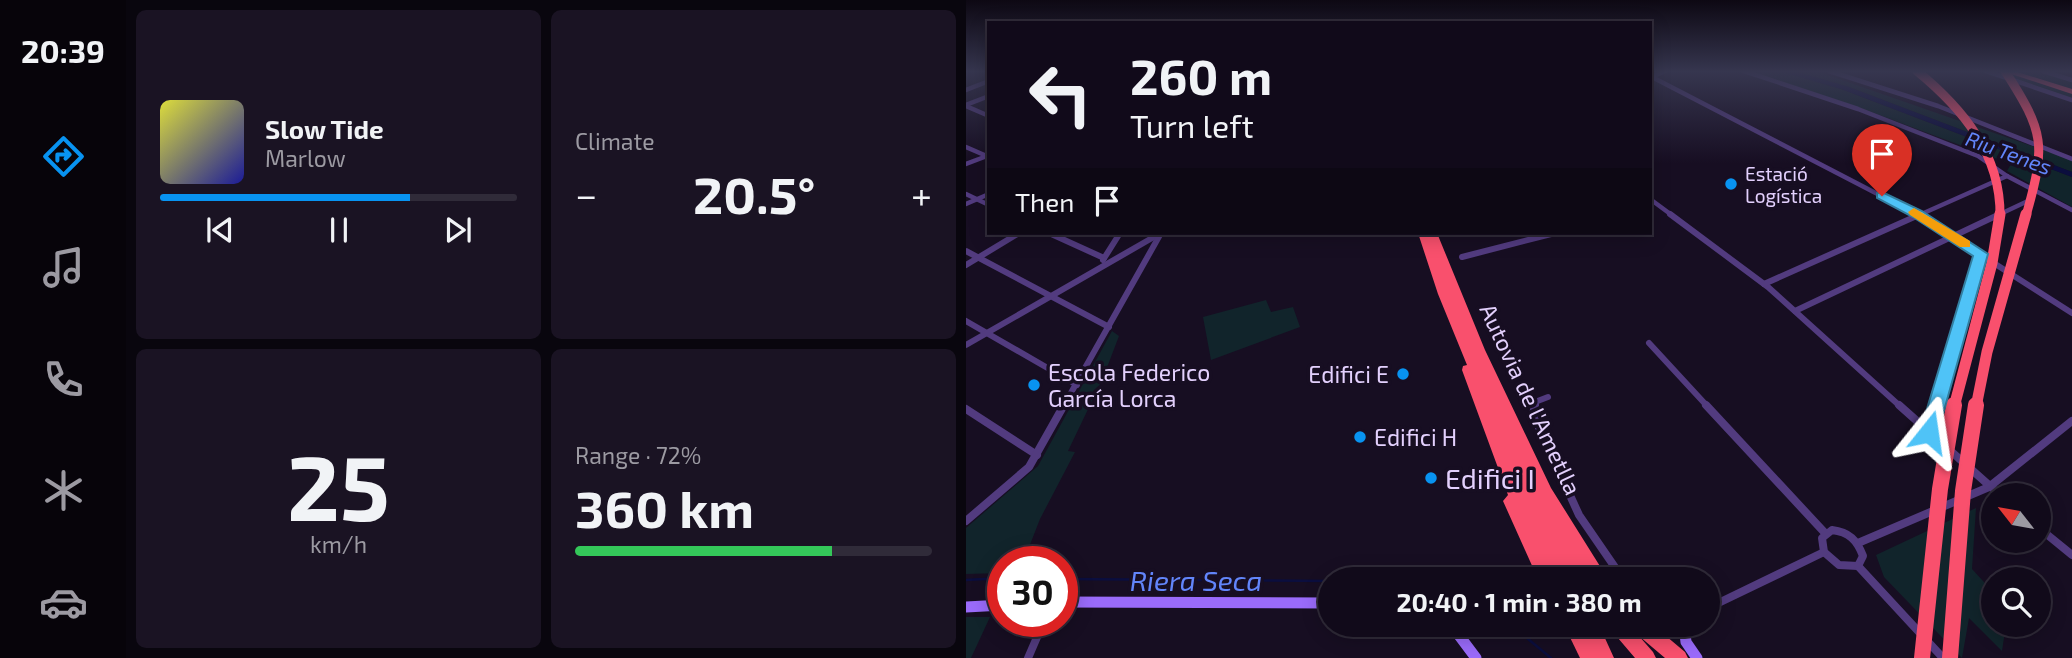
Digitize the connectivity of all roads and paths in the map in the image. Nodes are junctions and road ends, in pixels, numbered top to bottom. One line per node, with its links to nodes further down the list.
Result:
1 (1699, 102): 24 (street)
2 (1836, 102): 13 (street)
3 (1925, 102): 11 (street)
4 (1949, 102): 94 (highway, bridge)
5 (2024, 102): 96 (highway, bridge)
6 (966, 106): 7 (street)
7 (987, 115)
8 (966, 147): 9 (street)
9 (987, 156)
10 (987, 156): 12 (street)
11 (2072, 159)
12 (966, 164)
13 (2007, 176): 15 (street); 24 (street)
14 (966, 194): 17 (street)
15 (2043, 194): 23 (street); 33 (street)
16 (987, 195): 17 (street)
17 (977, 200): 19 (street); 20 (street)
18 (1652, 200): 21 (street)
19 (966, 204)
20 (987, 204)
21 (1658, 205): 22 (street); 42 (street)
22 (1652, 206)
23 (2072, 209)
24 (1917, 214): 33 (street); 42 (street)
25 (1016, 235): 37 (street)
26 (1053, 235): 38 (street)
27 (1119, 235): 38 (street)
28 (1159, 235): 40 (street)
29 (1160, 235): 47 (street)
30 (1424, 235): 41 (highway, Autovia de l'Ametlla)
31 (1433, 235): 71 (highway, Autovia de l'Ametlla)
32 (1547, 235): 36 (street)
33 (1954, 237): 35 (street); 44 (street)
34 (966, 251): 37 (street)
35 (1981, 254): 45 (street); 55 (street)
36 (1462, 257)
37 (978, 258): 39 (street); 43 (street)
38 (1104, 258): 40 (street)
39 (966, 265)
40 (1101, 269): 43 (street)
41 (1437, 279): 57 (highway); 70 (highway, Autovia de l'Ametlla)
42 (1764, 284): 44 (street)
43 (1053, 297): 47 (street); 48 (street)
44 (1795, 311): 55 (street)
45 (2072, 313)
46 (966, 321): 48 (street)
47 (1109, 327): 51 (street)
48 (989, 334): 50 (street); 51 (street)
49 (1649, 343): 62 (street)
50 (966, 347)
51 (1077, 385): 56 (street)
52 (1548, 397): 72 (street)
53 (966, 409): 56 (street)
54 (2072, 421): 59 (street)
55 (1929, 432): 58 (street)
56 (1037, 455): 61 (street)
57 (1502, 463): 68 (highway); 69 (highway)
58 (1985, 483)
59 (1994, 483)
60 (1981, 490): 64 (street)
61 (966, 520)
62 (1825, 533): 64 (street); 65 (street)
63 (2051, 538): 66 (street)
64 (1858, 542): 67 (street)
65 (1824, 552): 67 (street); 74 (street)
66 (2072, 555)
67 (1858, 566): 95 (street)
68 (1541, 567)
69 (1556, 567)
70 (1575, 567)
71 (1592, 567)
72 (1615, 567)
73 (1078, 602): 75 (street)
74 (1720, 602)
75 (1318, 603)
76 (987, 606): 77 (street)
77 (966, 607)
78 (1037, 637): 86 (street)
79 (1460, 637): 87 (street)
80 (1579, 637): 88 (highway)
81 (1595, 637): 89 (highway)
82 (1629, 637): 90 (highway)
83 (1649, 637): 91 (highway)
84 (1653, 637): 92 (highway)
85 (1685, 637): 93 (street)
86 (1028, 658)
87 (1476, 658)
88 (1589, 658)
89 (1605, 658)
90 (1647, 658)
91 (1668, 658)
92 (1679, 658)
93 (1697, 658)
94 (1922, 658)
95 (1943, 658)
96 (1950, 658)

